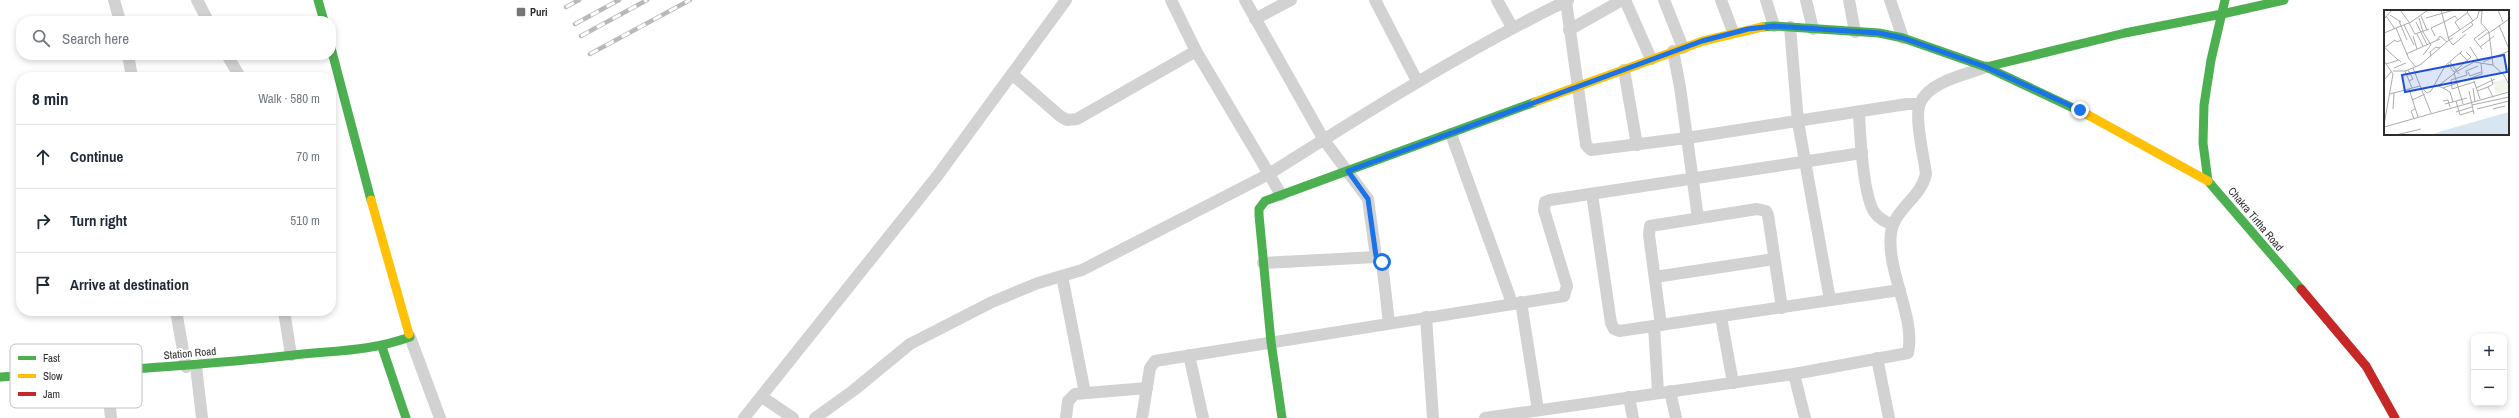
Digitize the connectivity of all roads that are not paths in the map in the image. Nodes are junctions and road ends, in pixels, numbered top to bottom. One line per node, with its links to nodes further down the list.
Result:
1 (114, 0): 21 (street)
2 (197, 0): 22 (street)
3 (318, 0): 23 (main road)
4 (1066, 0): 43 (street)
5 (1171, 0): 34 (street)
6 (1245, 0): 24 (street)
7 (1291, 0): 24 (street)
8 (1374, 0): 44 (street)
9 (1497, 0): 27 (street)
10 (1567, 0): 27 (street); 29 (street)
11 (1624, 0): 29 (street); 35 (street)
12 (1664, 0): 33 (street)
13 (1721, 0): 30 (street)
14 (1766, 0): 25 (street)
15 (1806, 0): 28 (street)
16 (1849, 0): 31 (street)
17 (1890, 0): 32 (street)
18 (2226, 0): 20 (main road)
19 (2284, 0): 20 (main road)
20 (2222, 14): 39 (main road); 58 (main road)
21 (119, 16)
22 (205, 16)
23 (323, 16)
24 (1255, 19): 51 (street)
25 (1774, 26): 26 (main road); 30 (main road)
26 (1790, 27): 28 (main road); 48 (street)
27 (1512, 28): 44 (street)
28 (1813, 29): 31 (main road)
29 (1569, 30): 45 (street)
30 (1733, 32): 33 (main road)
31 (1855, 32): 32 (main road)
32 (1903, 38): 39 (main road)
33 (1678, 49): 35 (main road); 50 (street)
34 (1196, 51): 43 (street); 56 (street)
35 (1651, 59): 40 (main road)
36 (129, 60): 41 (street)
37 (230, 60): 42 (street)
38 (334, 60): 78 (main road)
39 (1986, 67): 46 (street); 58 (main road)
40 (1624, 70): 45 (main road); 52 (street)
41 (131, 72)
42 (237, 72)
43 (1012, 74): 96 (street)
44 (1417, 80): 51 (street)
45 (1578, 86): 49 (main road); 52 (street)
46 (1920, 104): 47 (street); 62 (street)
47 (1859, 113): 48 (street); 53 (street)
48 (1798, 122): 50 (street); 54 (street)
49 (1452, 134): 55 (main road); 70 (street)
50 (1687, 138): 52 (street); 57 (street)
51 (1324, 140): 55 (street); 56 (street)
52 (1637, 145)
53 (1862, 153): 54 (street); 62 (street)
54 (1806, 162): 57 (street); 69 (street)
55 (1348, 171): 60 (main road); 63 (street)
56 (1269, 174): 60 (street); 66 (street)
57 (1692, 179): 59 (street); 61 (street)
58 (2208, 181): 117 (main road, Chakra Tirtha Road)
59 (1592, 194): 70 (street); 77 (street)
60 (1281, 195): 65 (main road)
61 (1698, 218): 64 (street); 67 (street)
62 (1893, 225): 68 (street)
63 (1376, 256): 65 (street); 76 (street)
64 (1774, 259): 67 (street); 71 (street)
65 (1263, 263): 79 (main road)
66 (1062, 276): 95 (street); 106 (street)
67 (1655, 277): 77 (street)
68 (1900, 290): 69 (street); 84 (street)
69 (1830, 300): 71 (street)
70 (1516, 302): 74 (street); 99 (street)
71 (1782, 308): 75 (street)
72 (177, 316): 85 (street)
73 (285, 316): 82 (street)
74 (1426, 317): 76 (street); 111 (street)
75 (1721, 317): 77 (street); 90 (street)
76 (1389, 323): 79 (street)
77 (1658, 325): 94 (street)
78 (410, 338): 80 (main road, Station Road); 103 (street)
79 (1271, 342): 83 (street); 110 (main road)
80 (382, 347): 81 (main road, Station Road); 102 (main road)
81 (347, 353): 82 (main road, Station Road); 85 (main road)
82 (292, 355): 85 (main road, Station Road)
83 (1189, 355): 93 (street); 109 (street)
84 (1877, 358): 87 (street); 116 (street)
85 (193, 368): 86 (main road, Station Road); 101 (street)
86 (142, 372)
87 (1794, 374): 90 (street); 115 (street)
88 (0, 377): 89 (main road, Station Road)
89 (10, 377)
90 (1733, 383): 94 (street)
91 (10, 385): 92 (main road)
92 (0, 386)
93 (1147, 388): 95 (street); 108 (street)
94 (1664, 392): 97 (street); 114 (street)
95 (1085, 393): 107 (street)
96 (762, 397): 104 (street); 105 (street)
97 (1629, 397): 99 (street); 113 (street)
98 (110, 408): 100 (street)
99 (1538, 410): 112 (street)
100 (111, 418)
101 (202, 418)
102 (406, 418)
103 (440, 418)
104 (744, 418)
105 (793, 418)
106 (815, 418)
107 (1066, 418)
108 (1142, 418)
109 (1203, 418)
110 (1282, 418)
111 (1433, 418)
112 (1485, 418)
113 (1633, 418)
114 (1676, 418)
115 (1805, 418)
116 (1889, 418)
117 (2395, 418)

